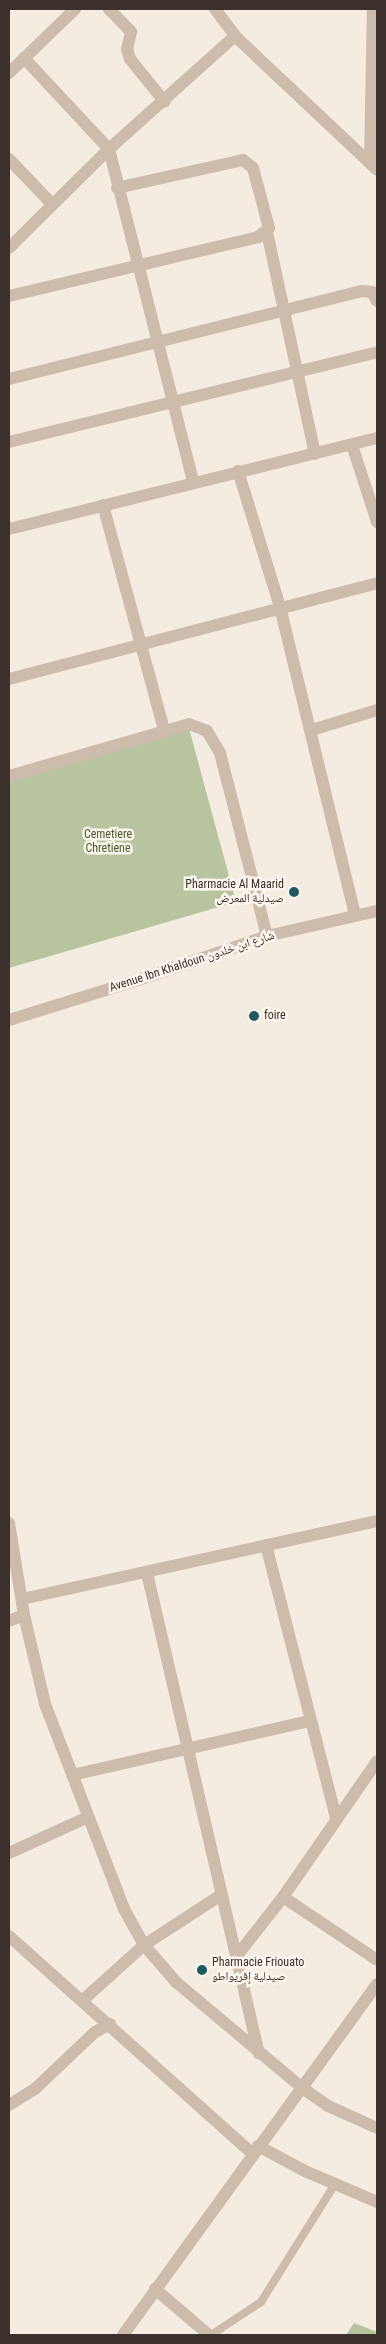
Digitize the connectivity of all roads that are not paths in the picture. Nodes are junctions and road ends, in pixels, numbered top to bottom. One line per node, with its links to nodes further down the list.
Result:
1 (75, 9): 6 (street)
2 (109, 9): 8 (street)
3 (215, 9): 5 (street)
4 (373, 9): 9 (street)
5 (235, 36): 8 (street); 12 (street)
6 (24, 58): 7 (street); 10 (street)
7 (9, 73)
8 (164, 102): 10 (street)
9 (374, 145): 12 (street)
10 (109, 149): 13 (street); 14 (street)
11 (9, 159): 14 (street)
12 (373, 166)
13 (117, 188): 15 (street); 17 (street)
14 (52, 204): 16 (street)
15 (267, 232): 17 (street); 20 (street)
16 (9, 248)
17 (138, 264): 18 (street); 21 (street)
18 (9, 296)
19 (377, 301): 20 (street)
20 (283, 310): 21 (street); 23 (street)
21 (159, 341): 24 (street); 25 (street)
22 (377, 352): 23 (street)
23 (296, 372): 25 (street); 29 (street)
24 (9, 379)
25 (171, 401): 27 (street); 31 (street)
26 (377, 438): 28 (street)
27 (9, 442)
28 (352, 445): 29 (street); 33 (street)
29 (315, 454): 30 (street)
30 (238, 471): 31 (street); 36 (street)
31 (193, 482): 32 (street)
32 (103, 505): 34 (street); 37 (street)
33 (377, 522)
34 (9, 529)
35 (377, 583): 36 (street)
36 (280, 607): 37 (street); 41 (street)
37 (144, 645): 38 (street); 40 (street)
38 (9, 679)
39 (377, 710): 41 (street)
40 (164, 730): 42 (street); 45 (street)
41 (312, 730): 44 (street)
42 (9, 776)
43 (377, 911): 44 (street, Avenue Ibn Khaldoun شارع ابن خلدون)
44 (356, 914): 45 (street, Avenue Ibn Khaldoun شارع ابن خلدون)
45 (267, 936): 46 (street, Avenue Ibn Khaldoun شارع ابن خلدون)
46 (9, 1020)
47 (377, 1521): 49 (street)
48 (9, 1523): 51 (street)
49 (266, 1545): 50 (street); 54 (street)
50 (147, 1572): 51 (street); 55 (street)
51 (22, 1599): 52 (street)
52 (24, 1615): 53 (street); 57 (street)
53 (9, 1621)
54 (310, 1721): 55 (street); 59 (street)
55 (186, 1747): 57 (street); 61 (street)
56 (377, 1761): 59 (street)
57 (72, 1776): 58 (street)
58 (88, 1817): 60 (street); 64 (street)
59 (336, 1818): 62 (street)
60 (9, 1853)
61 (221, 1895): 64 (street); 65 (street)
62 (283, 1897): 65 (street); 66 (street)
63 (9, 1936): 68 (street)
64 (144, 1945): 68 (street); 70 (street)
65 (236, 1957): 70 (street)
66 (377, 1960)
67 (377, 1984): 71 (street)
68 (83, 2000): 69 (street)
69 (110, 2024): 72 (street); 74 (street)
70 (259, 2053): 71 (street)
71 (301, 2087): 73 (street); 74 (street)
72 (9, 2105)
73 (377, 2128)
74 (255, 2150): 75 (street); 77 (street)
75 (335, 2184): 76 (street); 79 (lane)
76 (377, 2202)
77 (155, 2289): 78 (street); 79 (street)
78 (123, 2335)
79 (210, 2335)

